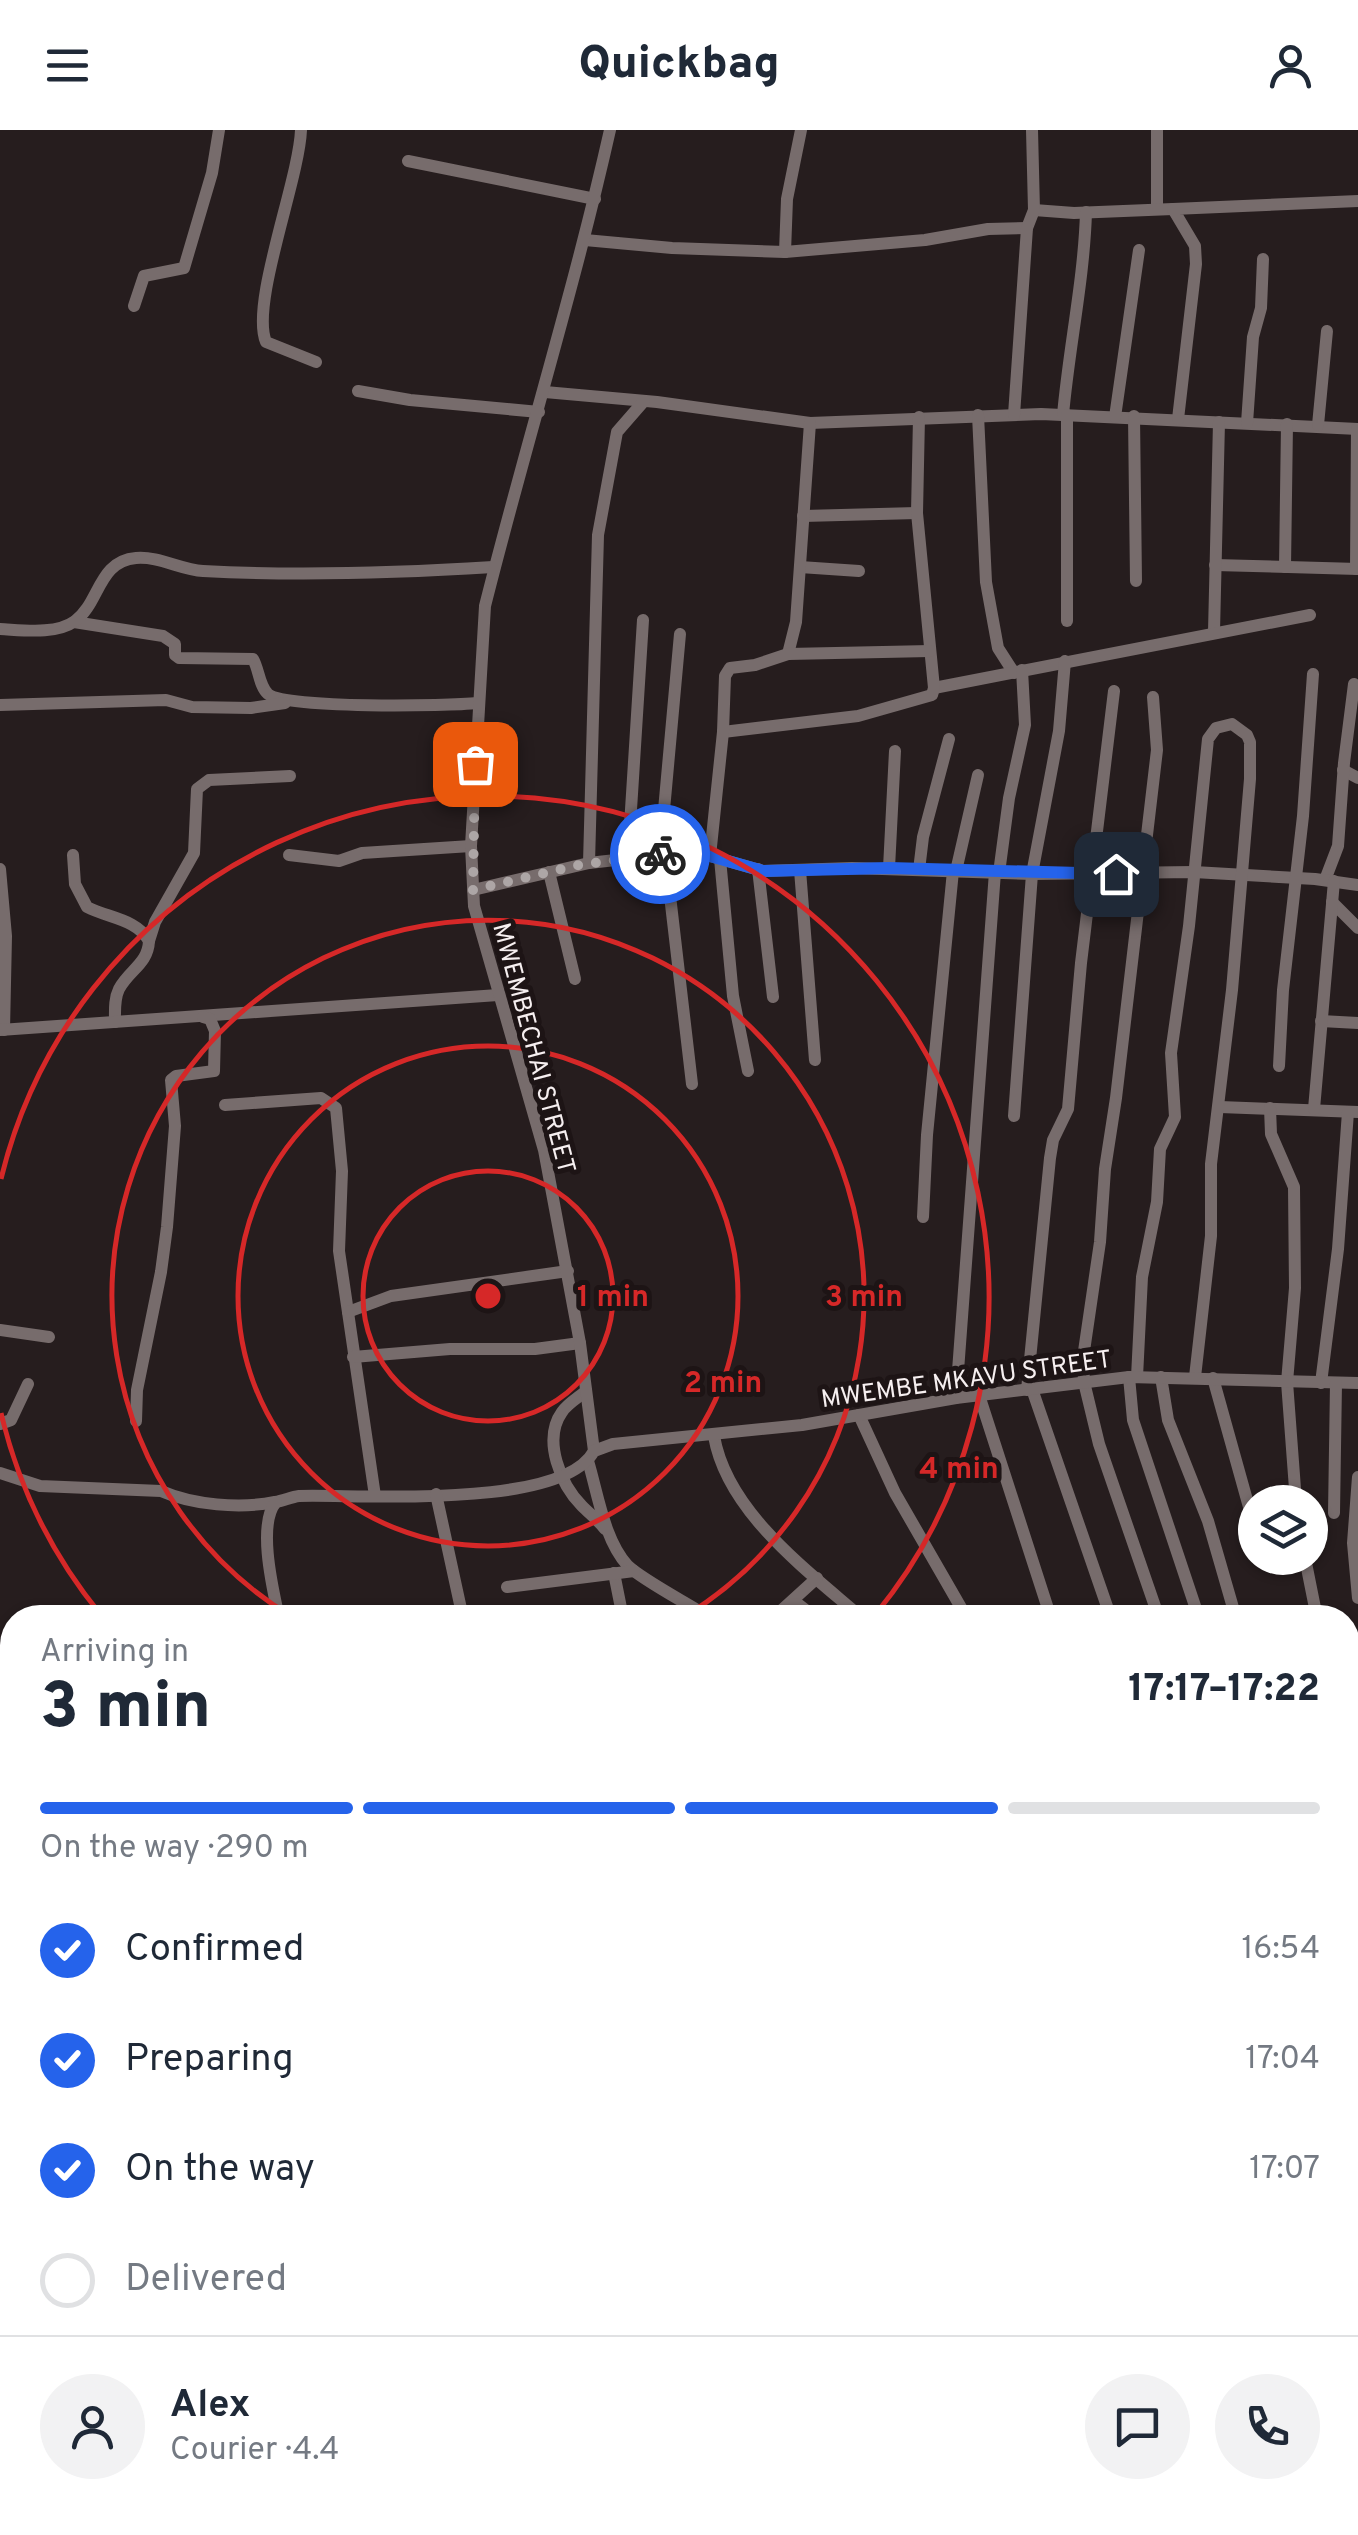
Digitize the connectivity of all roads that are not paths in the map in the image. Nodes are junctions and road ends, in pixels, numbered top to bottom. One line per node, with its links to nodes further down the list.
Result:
1 (218, 130): 19 (street)
2 (301, 130): 21 (street)
3 (610, 130): 8 (street, MWEMBECHAI STREET)
4 (801, 130): 17 (street)
5 (1032, 130): 12 (street)
6 (1157, 130): 10 (street)
7 (408, 161): 8 (street)
8 (595, 199): 15 (street, MWEMBECHAI STREET)
9 (1358, 201): 11 (street)
10 (1157, 209): 11 (street); 13 (street)
11 (1173, 209): 32 (street)
12 (1034, 210): 13 (street); 14 (street)
13 (1086, 212): 27 (street)
14 (1028, 228): 17 (street); 26 (street)
15 (585, 240): 17 (street); 23 (street, MWEMBECHAI STREET)
16 (1139, 250): 31 (street)
17 (785, 252)
18 (1263, 259): 34 (street)
19 (134, 306)
20 (1327, 331): 37 (street)
21 (316, 362)
22 (358, 391): 25 (street)
23 (545, 392): 24 (street); 25 (street, MWEMBECHAI STREET)
24 (644, 401): 35 (street); 80 (street)
25 (539, 412): 43 (street, MWEMBECHAI STREET)
26 (1014, 414): 27 (street); 28 (street)
27 (1065, 415): 31 (street); 50 (street)
28 (978, 416): 30 (street); 58 (street)
29 (1134, 416): 31 (street); 32 (street); 47 (street)
30 (919, 417): 35 (street); 39 (street)
31 (1115, 417)
32 (1178, 418): 33 (street)
33 (1219, 422): 34 (street); 41 (street)
34 (1247, 423): 36 (street)
35 (810, 424): 40 (street)
36 (1286, 424): 37 (street); 44 (street)
37 (1318, 425): 38 (street)
38 (1358, 429): 45 (street)
39 (917, 513): 40 (street); 55 (street)
40 (804, 516): 42 (street)
41 (1215, 565): 44 (street); 53 (street)
42 (800, 566): 46 (street); 56 (street)
43 (494, 567): 51 (street); 65 (street, MWEMBECHAI STREET)
44 (1285, 567): 45 (street)
45 (1357, 569)
46 (859, 572)
47 (1136, 581)
48 (1310, 615): 53 (street)
49 (643, 620): 78 (street)
50 (1067, 621)
51 (74, 622): 52 (street); 64 (street)
52 (0, 629)
53 (1214, 632): 57 (street)
54 (680, 634): 75 (street)
55 (930, 652): 56 (street); 61 (street)
56 (788, 654): 67 (street)
57 (1065, 661): 58 (street); 90 (street)
58 (1018, 671): 61 (street); 89 (street)
59 (1314, 674): 94 (street)
60 (1354, 684): 70 (street)
61 (934, 688): 67 (street)
62 (1114, 691): 91 (street)
63 (1152, 697): 92 (street)
64 (291, 700): 65 (street); 66 (street)
65 (478, 702): 74 (street, MWEMBECHAI STREET)
66 (0, 704)
67 (723, 732): 79 (street)
68 (949, 739): 85 (street)
69 (894, 752): 81 (street)
70 (1343, 770): 73 (street); 95 (street)
71 (978, 775): 86 (street)
72 (290, 776): 100 (street)
73 (1358, 778)
74 (472, 846): 77 (street); 97 (street, MWEMBECHAI STREET)
75 (663, 854): 78 (street); 79 (street); 112 (street)
76 (74, 855): 100 (street)
77 (289, 855)
78 (628, 857): 80 (street)
79 (715, 858): 82 (street); 111 (street)
80 (589, 864): 87 (street)
81 (889, 868): 84 (street); 85 (street)
82 (758, 869): 84 (street); 103 (street)
83 (0, 870): 108 (street)
84 (800, 870): 109 (street)
85 (919, 870): 86 (street)
86 (954, 871): 89 (street); 119 (street)
87 (549, 872): 97 (street); 101 (street)
88 (1194, 872): 92 (street); 93 (street); 93 (street); 126 (street)
89 (997, 873): 90 (street); 138 (street)
90 (1032, 874): 91 (street); 118 (street)
91 (1091, 874): 92 (street); 135 (street)
92 (1142, 874): 130 (street)
93 (1242, 876): 94 (street); 114 (street)
94 (1296, 878): 95 (street); 110 (street)
95 (1330, 881): 96 (street); 98 (street)
96 (1358, 885)
97 (473, 890): 102 (street, MWEMBECHAI STREET)
98 (1332, 902): 99 (street); 105 (street)
99 (1358, 928)
100 (149, 941): 106 (street)
101 (575, 979)
102 (498, 995): 104 (street); 120 (street, MWEMBECHAI STREET)
103 (773, 997)
104 (200, 1016): 106 (street); 140 (street)
105 (1321, 1021): 107 (street); 116 (street)
106 (115, 1022): 108 (street)
107 (1358, 1023)
108 (2, 1030)
109 (815, 1060)
110 (1280, 1066)
111 (748, 1071)
112 (692, 1084)
113 (225, 1106): 121 (street)
114 (1220, 1106): 115 (street); 128 (street)
115 (1270, 1108): 116 (street); 131 (street)
116 (1314, 1109): 117 (street)
117 (1353, 1112): 132 (street)
118 (1014, 1116)
119 (923, 1217)
120 (568, 1271): 121 (street); 124 (street, MWEMBECHAI STREET)
121 (348, 1312): 125 (street)
122 (0, 1330): 123 (street)
123 (49, 1336)
124 (580, 1343): 125 (street); 136 (street, MWEMBECHAI STREET)
125 (353, 1357): 150 (street)
126 (1133, 1377): 127 (street, MWEMBE MKAVU STREET); 130 (street, MWEMBE MKAVU STREET); 172 (street)
127 (1161, 1377): 128 (street, MWEMBE MKAVU STREET); 173 (street)
128 (1195, 1377): 129 (street, MWEMBE MKAVU STREET)
129 (1213, 1378): 131 (street, MWEMBE MKAVU STREET); 147 (street)
130 (1084, 1382): 135 (street, MWEMBE MKAVU STREET); 171 (street)
131 (1286, 1382): 132 (street, MWEMBE MKAVU STREET); 148 (street)
132 (1328, 1383): 133 (street, MWEMBE MKAVU STREET); 152 (street)
133 (1358, 1383)
134 (28, 1384): 141 (street)
135 (1030, 1390): 137 (street, MWEMBE MKAVU STREET); 170 (street)
136 (586, 1392): 143 (street, MWEMBECHAI STREET); 145 (street)
137 (979, 1395): 138 (street, MWEMBE MKAVU STREET); 169 (street)
138 (956, 1398): 139 (street, MWEMBE MKAVU STREET)
139 (859, 1415): 142 (street, MWEMBE MKAVU STREET); 168 (street)
140 (136, 1420)
141 (0, 1424)
142 (714, 1436): 143 (street, MWEMBE MKAVU STREET); 157 (street)
143 (591, 1456): 145 (street, MWEMBE MKAVU STREET); 153 (street, MWEMBECHAI STREET)
144 (0, 1473): 151 (street, MWEMBE MKAVU STREET)
145 (560, 1476): 149 (street, MWEMBE MKAVU STREET); 153 (street)
146 (1358, 1478): 159 (street)
147 (1243, 1485)
148 (1295, 1485)
149 (436, 1494): 150 (street, MWEMBE MKAVU STREET); 162 (street)
150 (375, 1496): 151 (street, MWEMBE MKAVU STREET)
151 (276, 1502): 161 (street)
152 (1334, 1513)
153 (610, 1534): 154 (street)
154 (634, 1571): 155 (street); 164 (street)
155 (614, 1574): 158 (street); 163 (street)
156 (1309, 1575): 174 (street)
157 (817, 1578): 160 (street); 167 (street)
158 (507, 1587)
159 (1358, 1598)
160 (794, 1601): 165 (street); 166 (street)
161 (278, 1605)
162 (460, 1605)
163 (621, 1605)
164 (689, 1605)
165 (789, 1605)
166 (799, 1605)
167 (847, 1605)
168 (960, 1605)
169 (1046, 1605)
170 (1106, 1605)
171 (1155, 1605)
172 (1195, 1605)
173 (1232, 1605)
174 (1314, 1605)

